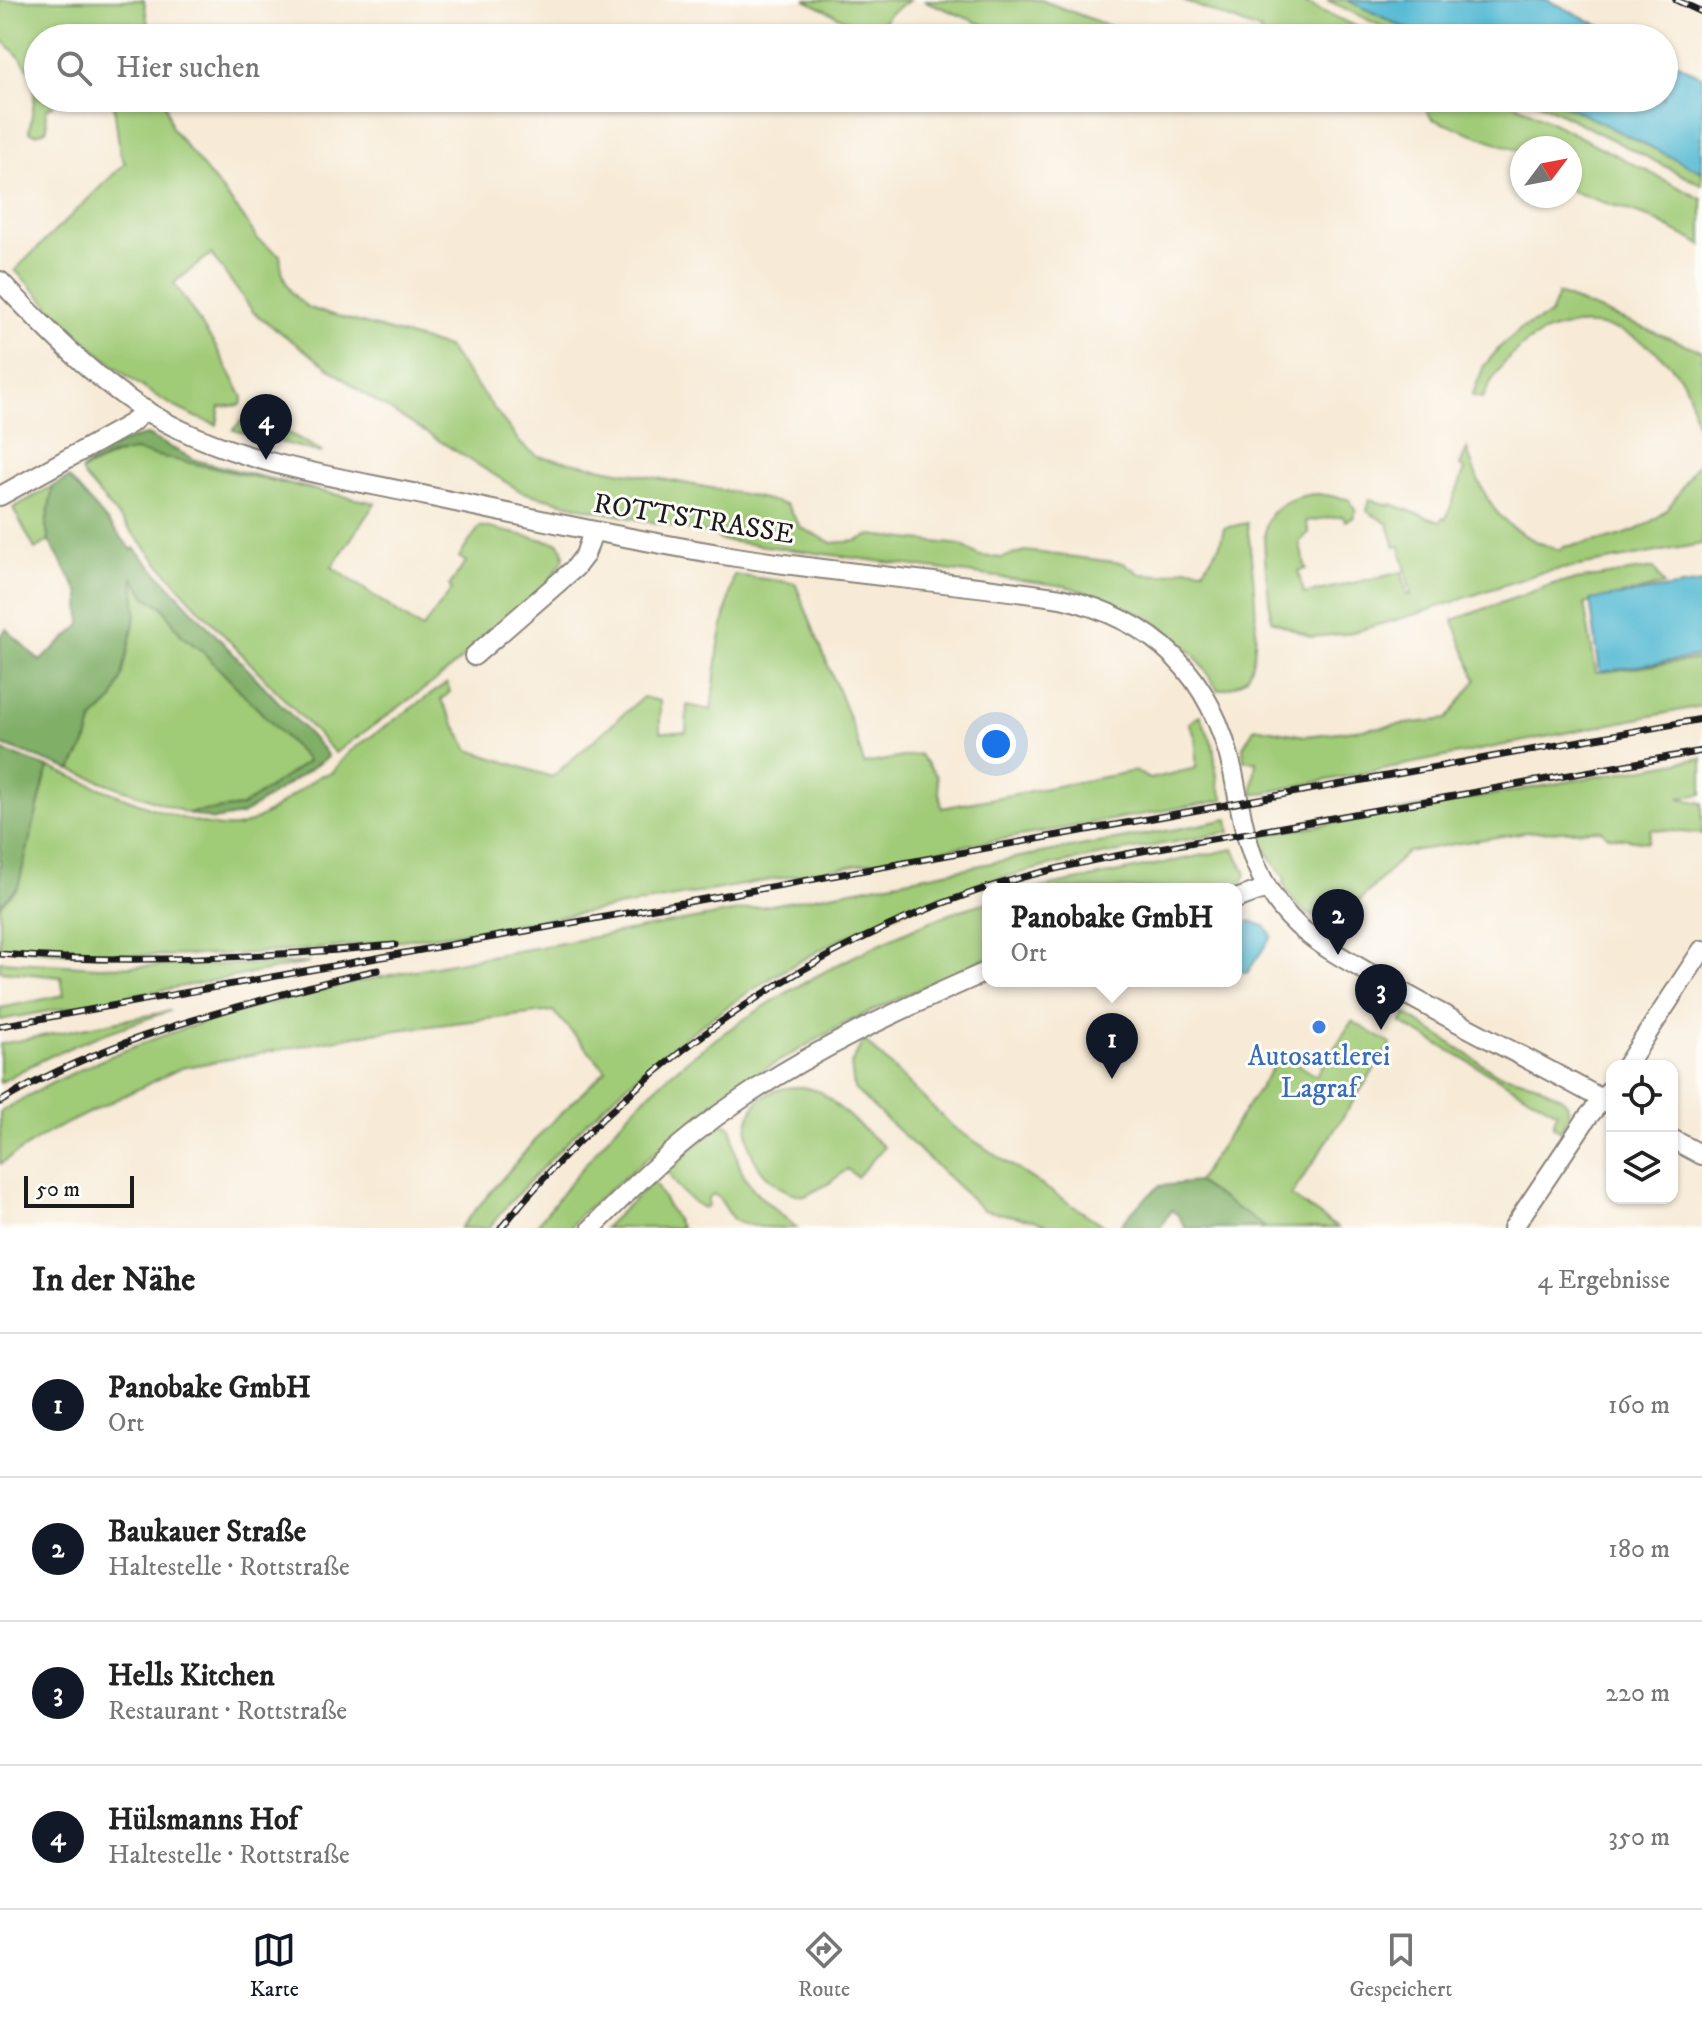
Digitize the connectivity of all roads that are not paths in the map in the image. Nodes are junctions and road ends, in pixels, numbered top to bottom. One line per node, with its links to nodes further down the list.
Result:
1 (0, 281): 2 (street, ROTTSTRASSE)
2 (146, 410): 3 (street); 4 (street, ROTTSTRASSE)
3 (0, 496)
4 (593, 532): 5 (street); 6 (street, ROTTSTRASSE)
5 (474, 656)
6 (1267, 888): 7 (street); 11 (street, ROTTSTRASSE)
7 (1242, 897)
8 (1702, 950): 10 (street)
9 (982, 974): 15 (street)
10 (1630, 1060)
11 (1606, 1096)
12 (1606, 1100): 16 (street)
13 (1678, 1142): 14 (street)
14 (1702, 1155)
15 (592, 1228)
16 (1513, 1228)

